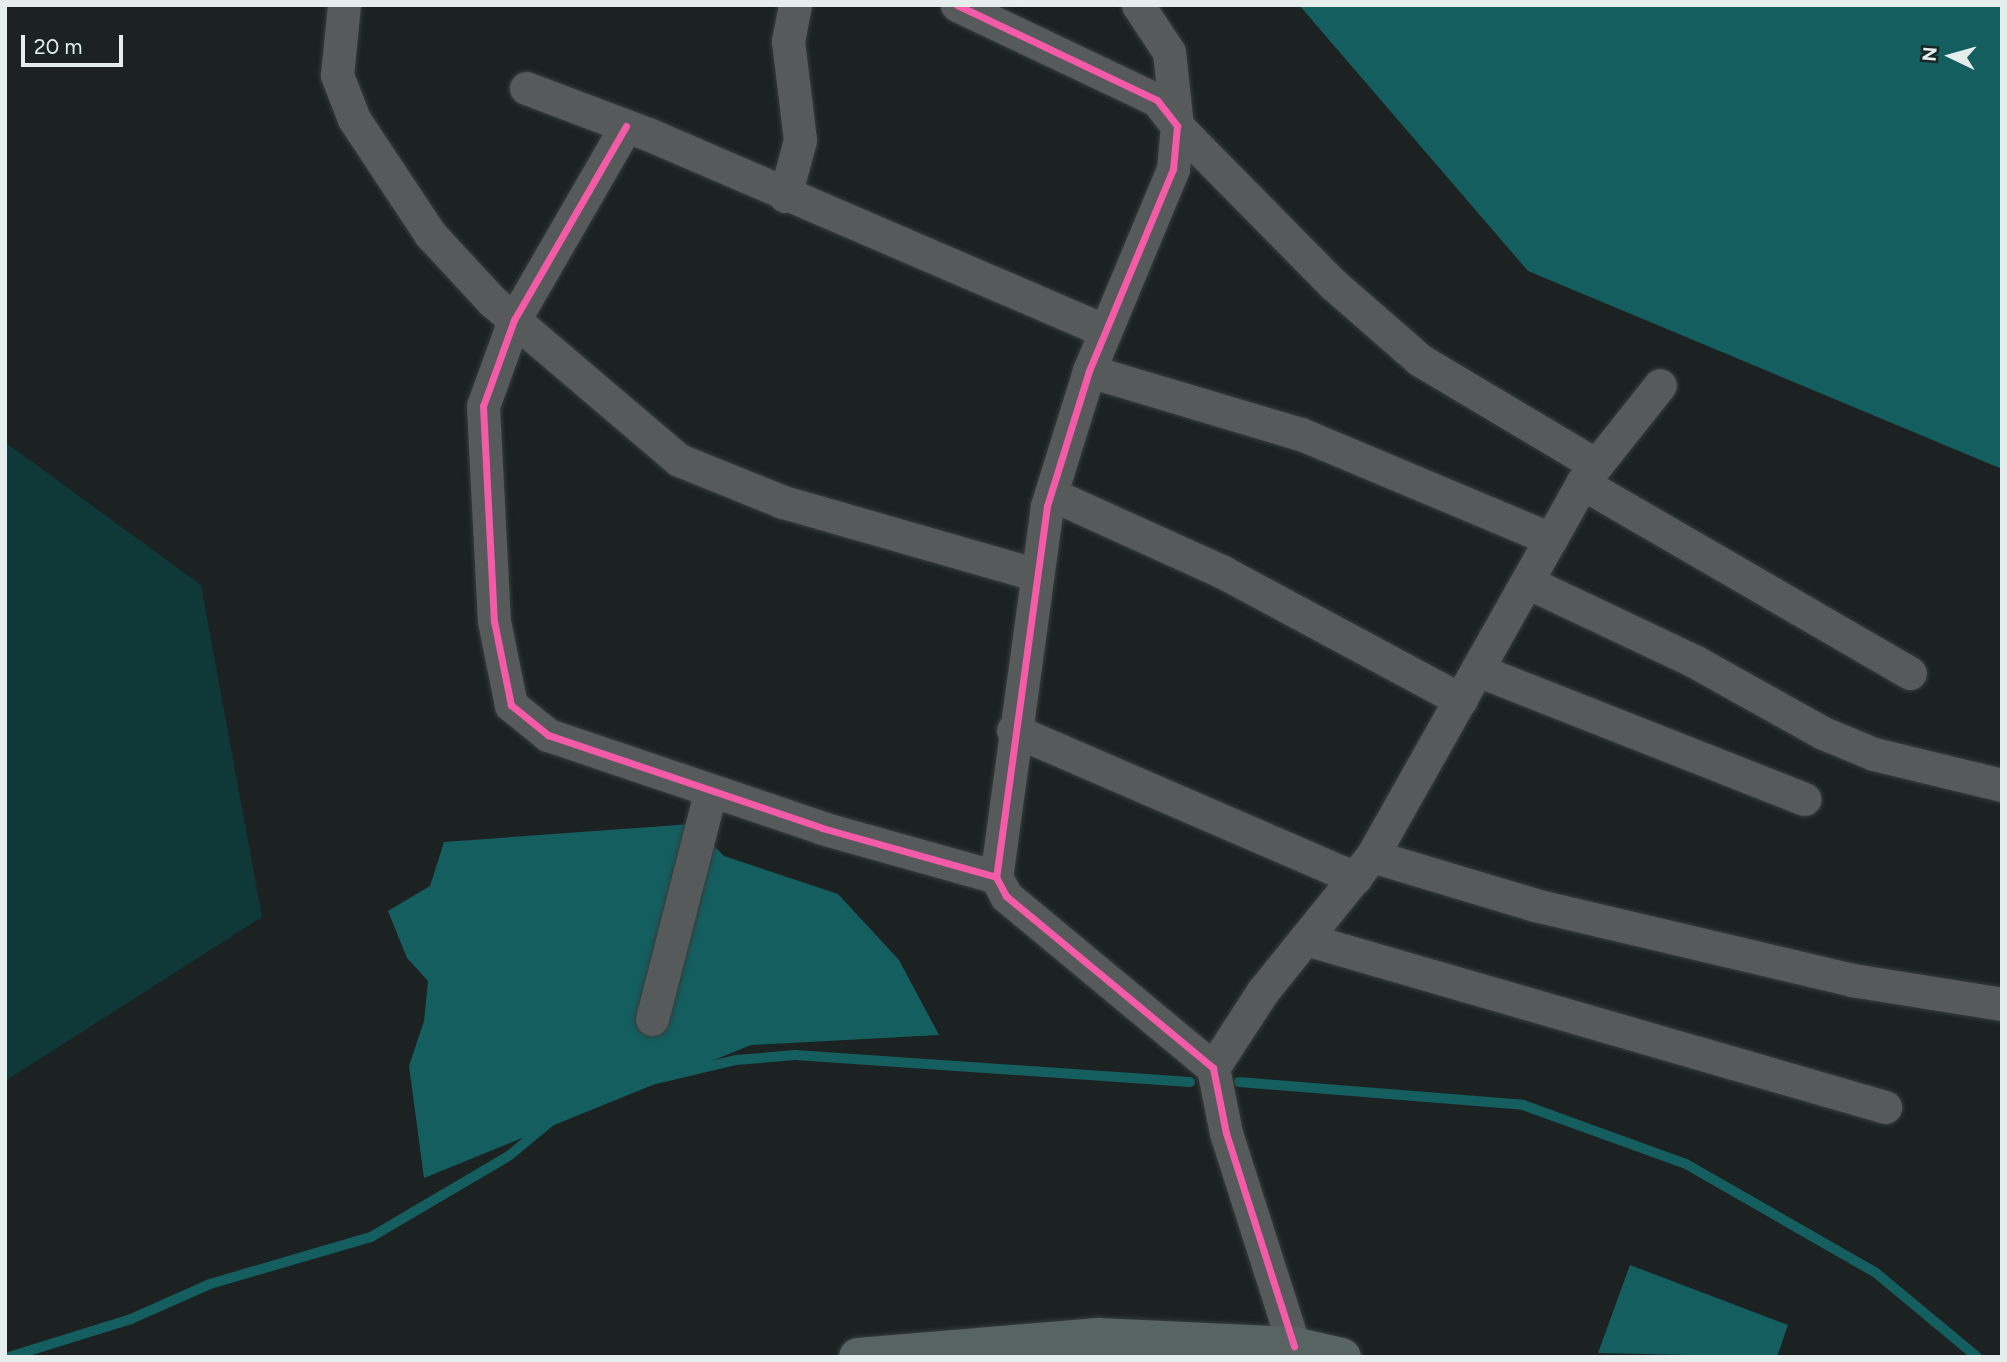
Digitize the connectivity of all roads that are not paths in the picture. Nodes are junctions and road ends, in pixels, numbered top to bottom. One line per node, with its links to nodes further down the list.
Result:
1 (344, 5): 9 (street)
2 (795, 5): 8 (street)
3 (957, 5): 7 (street)
4 (1139, 5): 7 (street)
5 (526, 88): 6 (street)
6 (626, 126): 8 (street); 9 (street)
7 (1177, 126): 10 (street); 13 (street)
8 (785, 197): 10 (street)
9 (514, 320): 16 (street); 23 (street)
10 (1105, 331): 11 (street)
11 (1089, 371): 14 (street); 15 (street)
12 (1660, 386): 13 (street)
13 (1589, 474): 15 (street); 19 (street)
14 (1051, 494): 16 (street); 20 (street)
15 (1551, 539): 17 (street)
16 (1034, 574): 21 (street)
17 (1527, 582): 18 (street); 22 (street)
18 (1477, 670): 20 (street); 24 (street)
19 (1910, 673)
20 (1461, 699): 25 (street)
21 (1013, 730): 25 (street); 26 (street)
22 (2002, 785)
23 (711, 790): 26 (street); 29 (street)
24 (1804, 799)
25 (1363, 867): 27 (street); 28 (street)
26 (996, 877): 30 (street)
27 (1305, 939): 30 (street); 31 (street)
28 (2001, 1003)
29 (652, 1019)
30 (1213, 1068): 32 (street)
31 (1885, 1107)
32 (1294, 1346): 33 (main road); 35 (main road)
33 (981, 1350): 34 (main road)
34 (858, 1357)
35 (1342, 1357)

